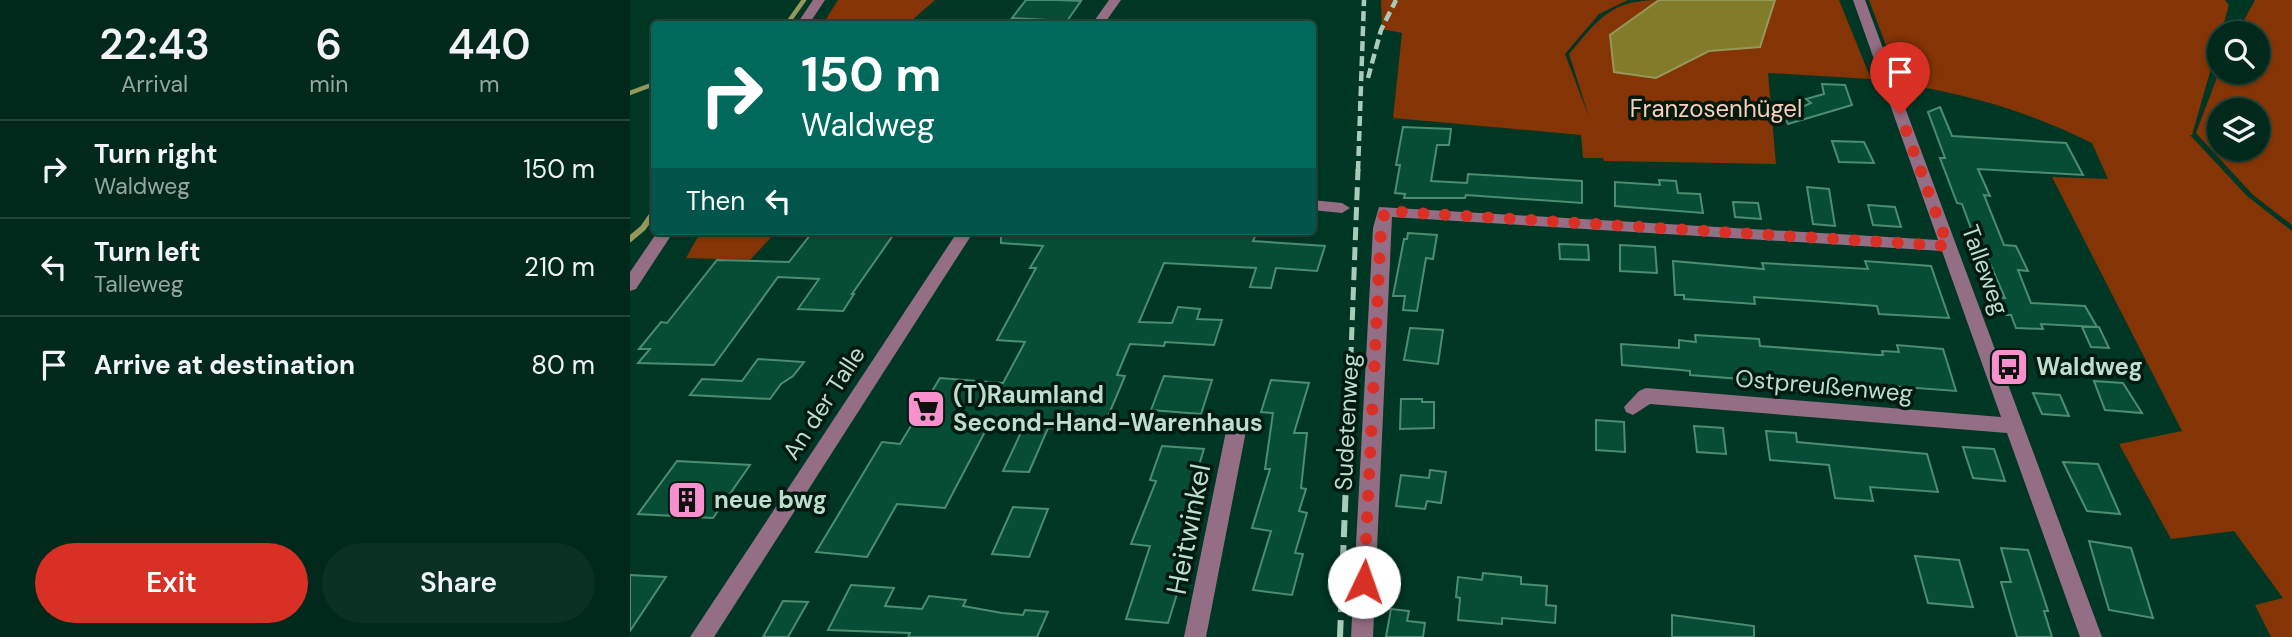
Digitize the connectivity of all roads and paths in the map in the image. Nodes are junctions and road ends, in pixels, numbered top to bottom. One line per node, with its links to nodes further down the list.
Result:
1 (819, 0): 4 (street)
2 (1115, 0): 5 (street)
3 (1859, 0): 10 (street, Talleweg)
4 (805, 21)
5 (1100, 21)
6 (1316, 205): 7 (street)
7 (1342, 208)
8 (663, 235): 11 (street)
9 (962, 235): 15 (street, An der Talle)
10 (1948, 246): 13 (street, Talleweg); 17 (street, Sudetenweg)
11 (630, 285)
12 (1633, 407): 13 (street, Ostpreußenweg)
13 (2014, 426): 18 (street, Talleweg)
14 (1236, 431): 16 (street, Heitwinkel)
15 (701, 637)
16 (1195, 637)
17 (1362, 637)
18 (2091, 637)

